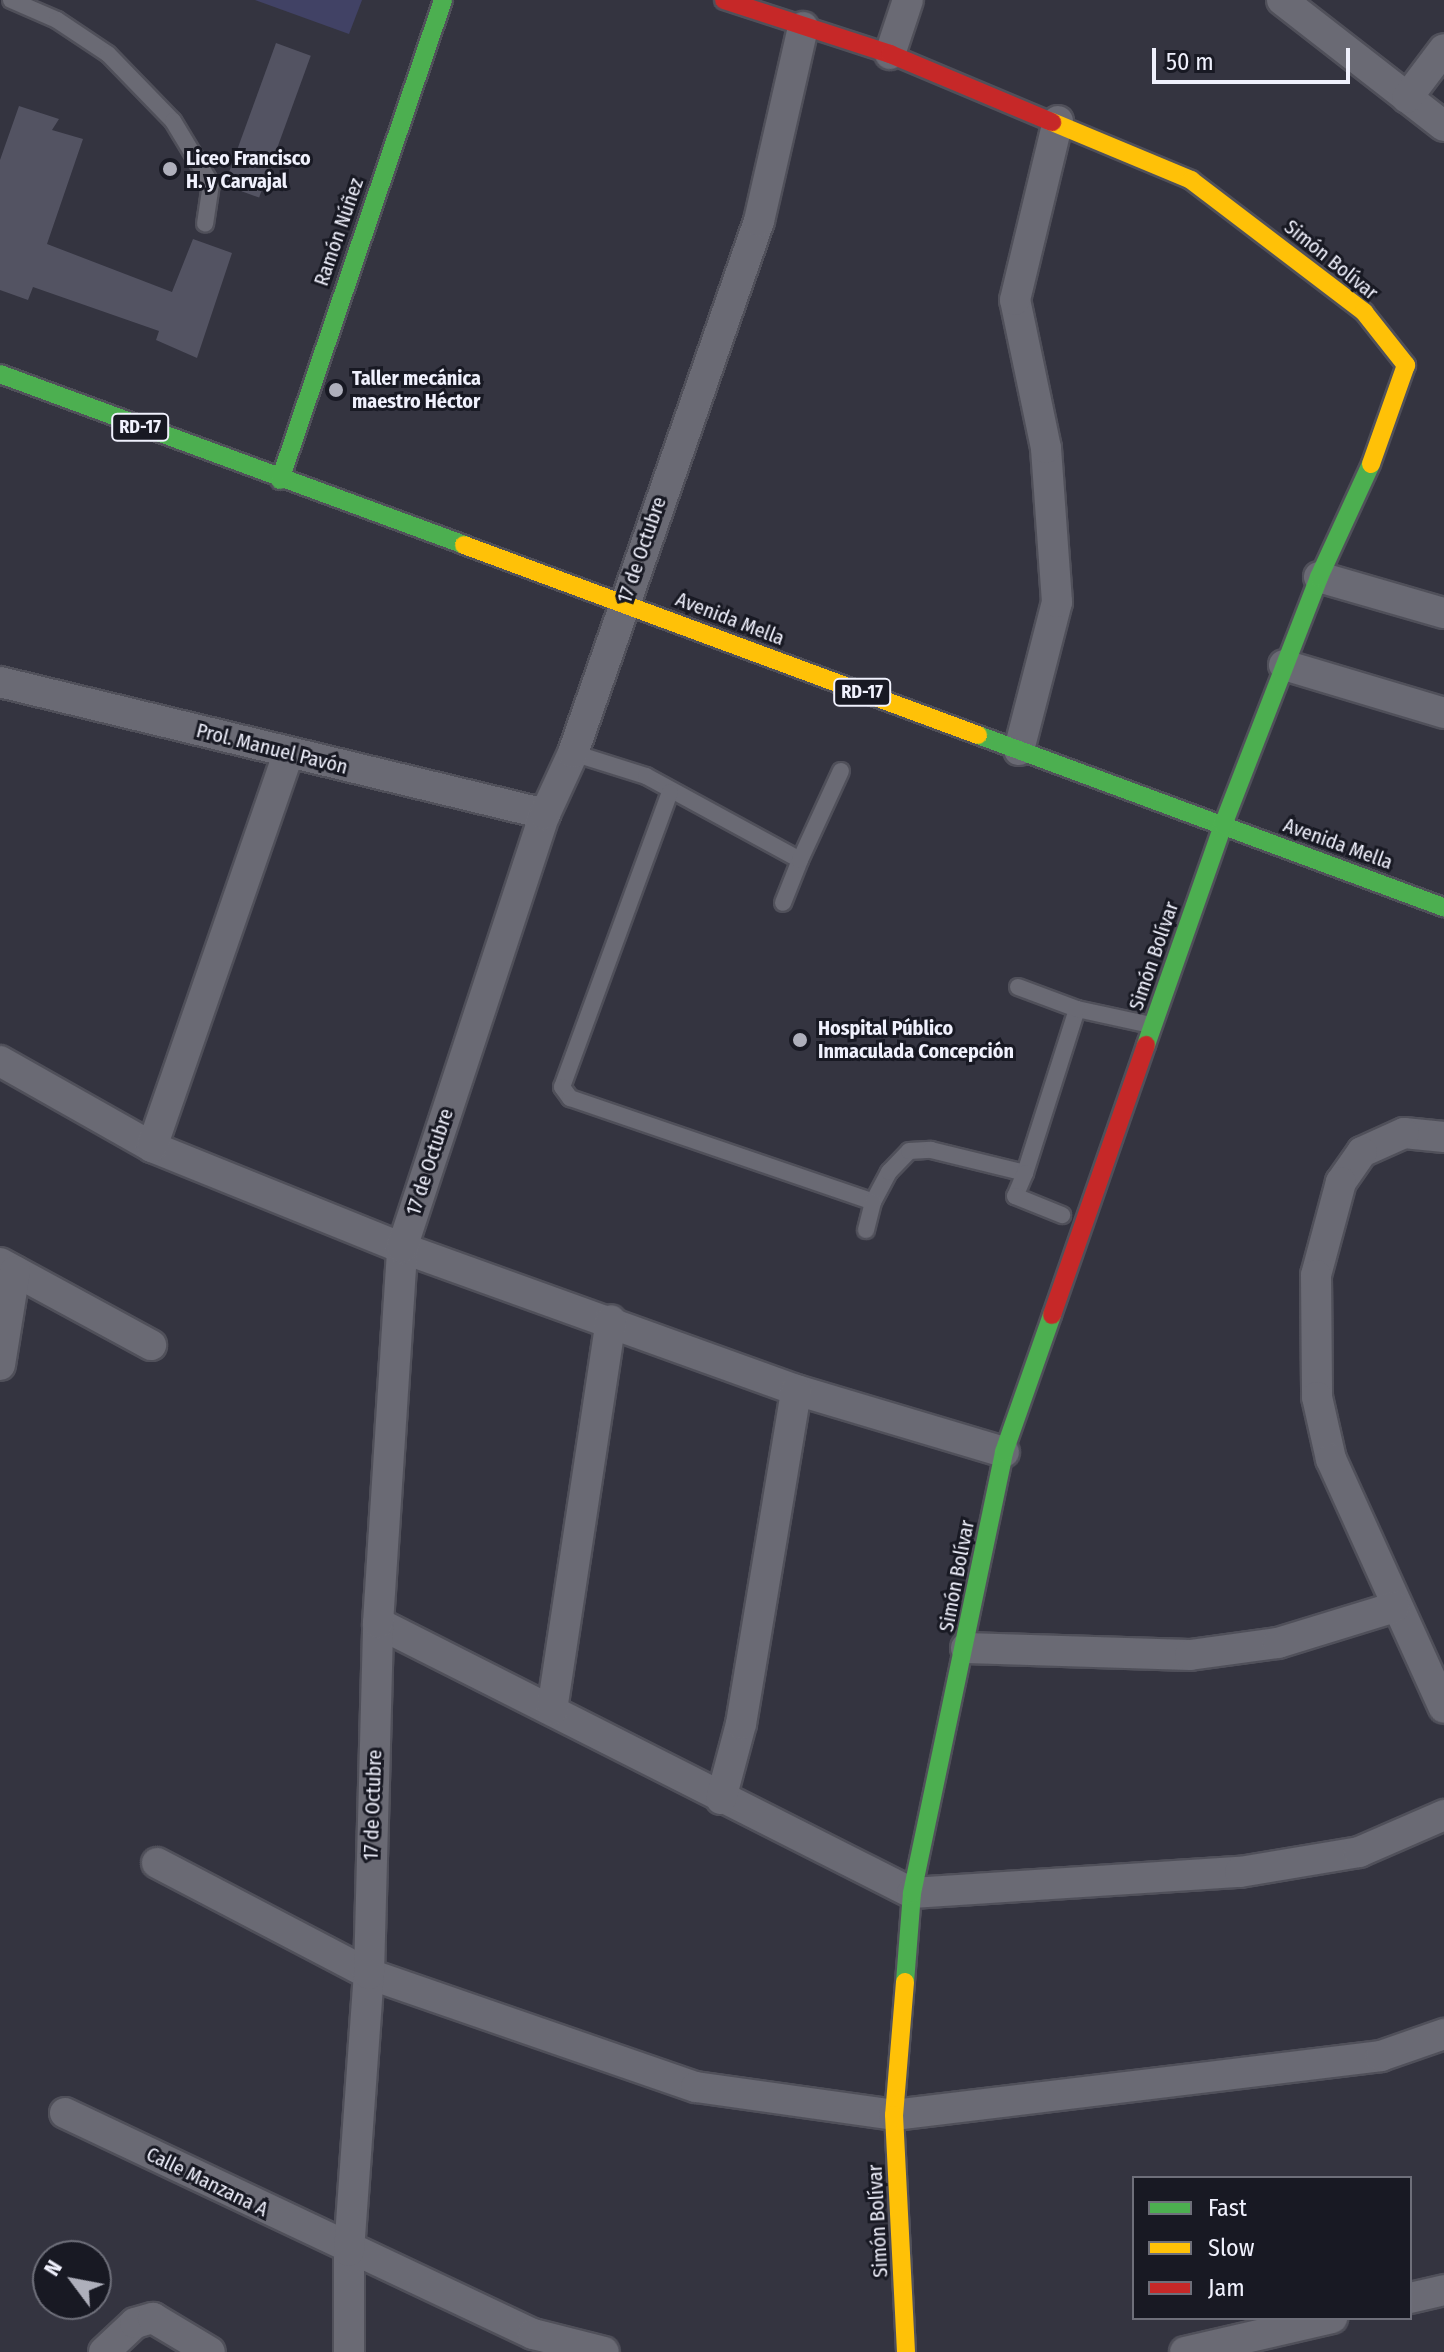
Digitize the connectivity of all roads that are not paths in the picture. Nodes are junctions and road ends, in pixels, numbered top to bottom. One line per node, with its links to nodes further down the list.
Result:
1 (11, 0): 12 (lane)
2 (443, 0): 14 (street, Ramón Núñez)
3 (724, 0): 6 (street, Simón Bolívar)
4 (908, 0): 8 (street)
5 (1282, 0): 9 (street)
6 (803, 27): 8 (street, Simón Bolívar); 16 (street, 17 de Octubre)
7 (1444, 49): 9 (street)
8 (890, 54): 10 (street, Simón Bolívar)
9 (1407, 98): 11 (street)
10 (1058, 121): 15 (street, Simón Bolívar); 21 (street)
11 (1444, 126)
12 (205, 224)
13 (0, 374): 14 (street, Avenida Mella / RD-17)
14 (280, 480): 16 (street, Avenida Mella / RD-17)
15 (1319, 577): 17 (street); 18 (street, Simón Bolívar)
16 (625, 601): 21 (street, Avenida Mella / RD-17); 22 (street, 17 de Octubre)
17 (1444, 613)
18 (1284, 665): 20 (street); 27 (street, Simón Bolívar)
19 (0, 682): 23 (street, Prol. Manuel Pavón)
20 (1444, 713)
21 (1019, 750): 27 (street, Avenida Mella / RD-17)
22 (573, 753): 25 (lane); 26 (street, 17 de Octubre)
23 (288, 754): 26 (street, Prol. Manuel Pavón); 36 (street)
24 (841, 771): 28 (lane)
25 (670, 792): 28 (lane); 38 (lane)
26 (545, 814): 41 (street, 17 de Octubre)
27 (1223, 825): 30 (street, Avenida Mella / RD-17); 33 (street, Simón Bolívar)
28 (800, 860): 29 (lane)
29 (783, 903)
30 (1444, 907)
31 (1018, 987): 32 (lane)
32 (1077, 1009): 33 (lane); 37 (lane)
33 (1153, 1026): 47 (street, Simón Bolívar)
34 (0, 1061): 36 (street)
35 (1444, 1137): 48 (street)
36 (152, 1147): 41 (street)
37 (1025, 1173): 38 (lane); 39 (lane)
38 (873, 1202): 40 (lane)
39 (1062, 1215)
40 (866, 1230)
41 (402, 1248): 43 (street); 49 (street, 17 de Octubre)
42 (8, 1267): 44 (street); 45 (street)
43 (611, 1320): 46 (street); 52 (street)
44 (151, 1345)
45 (0, 1365)
46 (796, 1390): 47 (street); 53 (street)
47 (1004, 1452): 50 (street, Simón Bolívar)
48 (1395, 1607): 50 (street); 51 (street)
49 (378, 1623): 52 (street); 57 (street, 17 de Octubre)
50 (966, 1648): 56 (street, Simón Bolívar)
51 (1444, 1708)
52 (552, 1710): 53 (street)
53 (721, 1799): 56 (street)
54 (1444, 1815): 56 (street)
55 (157, 1863): 57 (street)
56 (912, 1893): 60 (street, Simón Bolívar)
57 (369, 1974): 60 (street); 61 (street, 17 de Octubre)
58 (1444, 2034): 60 (street)
59 (65, 2113): 61 (street, Calle Manzana A)
60 (894, 2115): 69 (street, Simón Bolívar)
61 (349, 2251): 67 (street, 17 de Octubre); 68 (street, Calle Manzana A)
62 (1444, 2290): 63 (street)
63 (1412, 2298)
64 (1323, 2320): 70 (street)
65 (104, 2352): 66 (street)
66 (210, 2352)
67 (349, 2352)
68 (604, 2352)
69 (906, 2352)
70 (1185, 2352)

